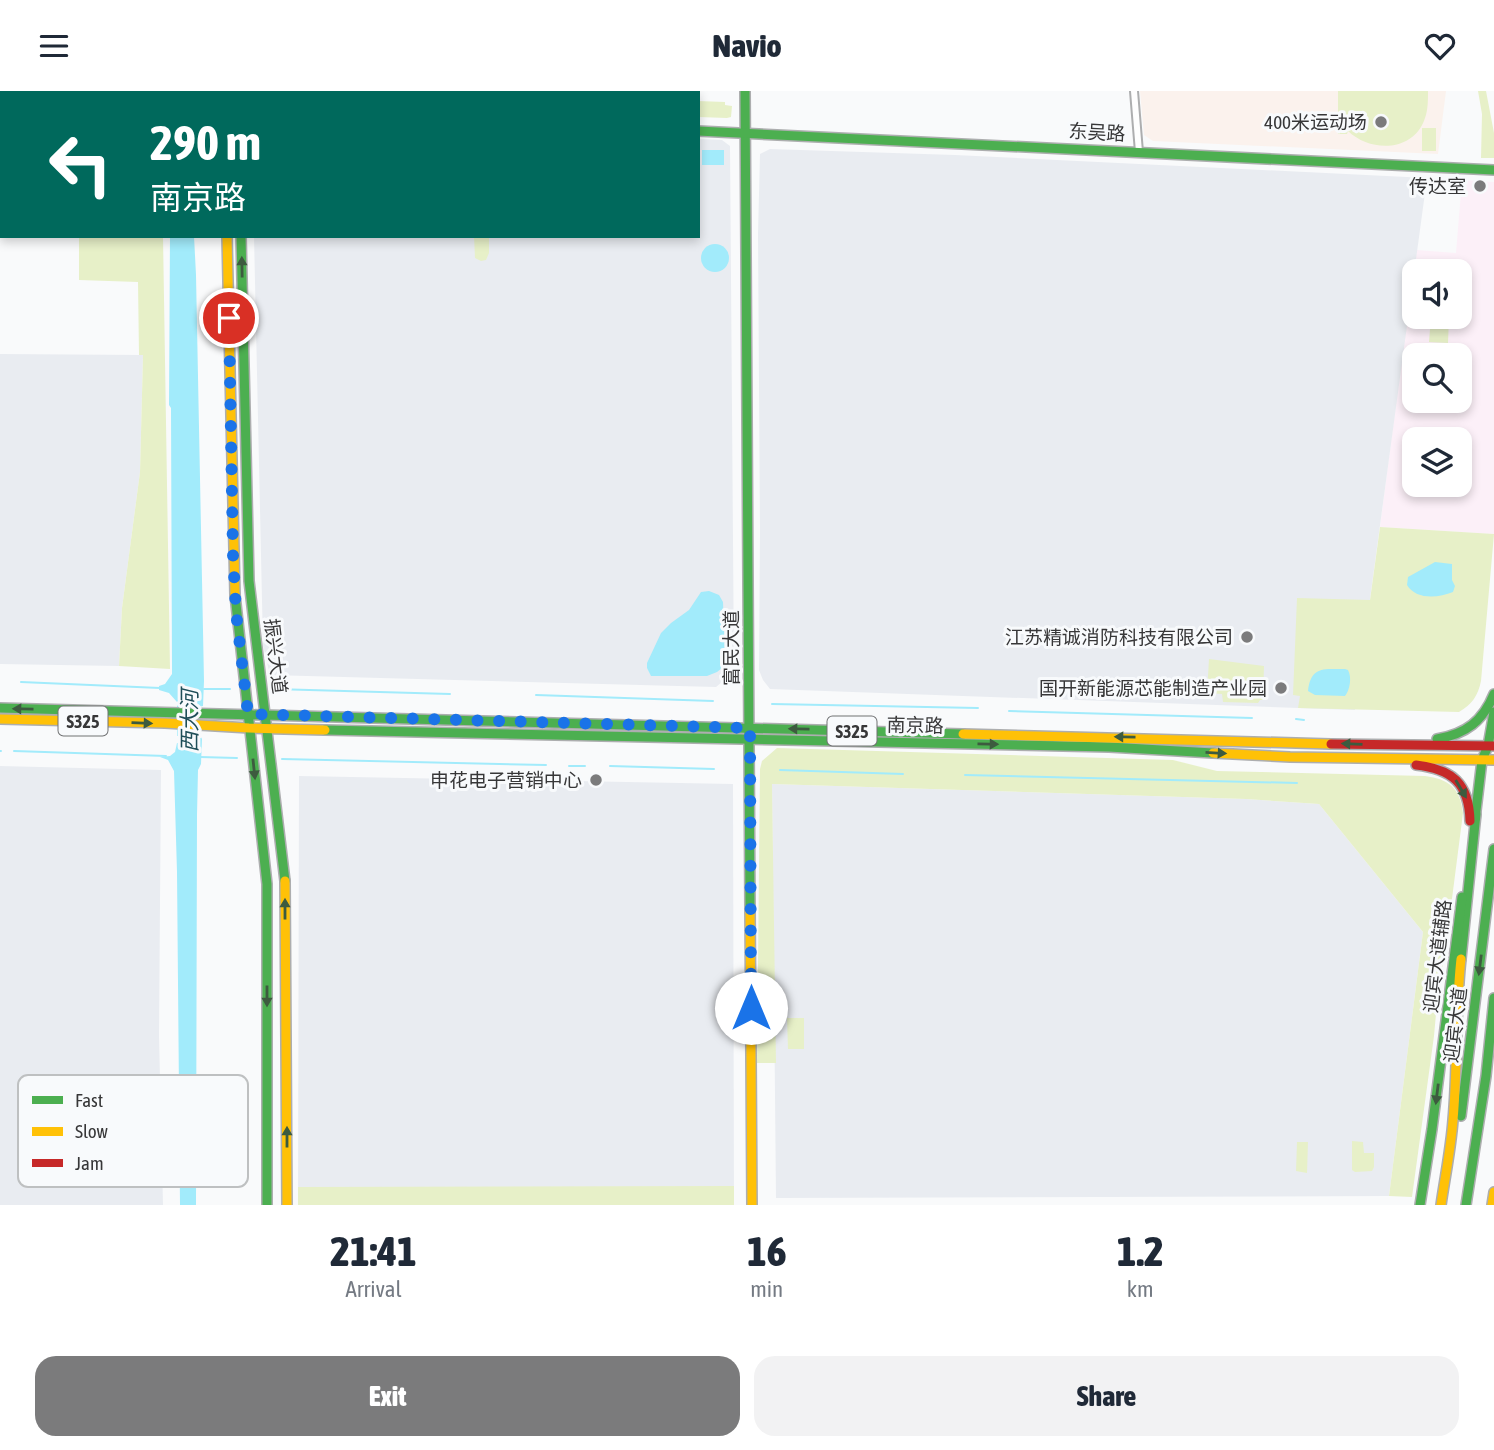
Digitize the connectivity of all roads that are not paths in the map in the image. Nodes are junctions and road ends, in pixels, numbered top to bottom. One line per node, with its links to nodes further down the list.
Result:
1 (745, 91): 4 (main road, 富民大道)
2 (1134, 91): 5 (street)
3 (700, 131): 4 (main road, 东吴路)
4 (745, 132): 5 (main road, 东吴路); 17 (main road, 富民大道)
5 (1139, 152): 6 (main road, 东吴路)
6 (1494, 170)
7 (227, 238): 12 (main road, 振兴大道)
8 (241, 238): 13 (main road, 振兴大道, one-way to 8)
9 (1494, 694): 18 (main road)
10 (0, 708): 12 (main road, 南京路 / S325, one-way to 10)
11 (1494, 712): 19 (main road, 迎宾大道辅路)
12 (248, 714): 13 (main road, 南京路 / S325); 15 (main road, 振兴大道)
13 (265, 715): 16 (main road, 振兴大道); 17 (main road, 南京路 / S325)
14 (0, 719): 15 (main road, 南京路 / S325, one-way to 15)
15 (249, 728): 16 (main road, 南京路 / S325); 29 (main road, 振兴大道, one-way to 29)
16 (268, 728): 17 (main road, 南京路 / S325); 30 (main road, 振兴大道, one-way to 16)
17 (749, 733): 18 (main road, 南京路 / S325, one-way to 17); 20 (main road, 南京路 / S325, one-way to 20); 31 (main road, 富民大道)
18 (1385, 745): 19 (main road, 南京路 / S325)
19 (1491, 746): 21 (main road, 迎宾大道辅路)
20 (1305, 757): 21 (main road, 南京路 / S325); 25 (main road, one-way to 25)
21 (1482, 761): 22 (main road, 南京路 / S325); 23 (main road, 迎宾大道辅路)
22 (1494, 761)
23 (1476, 814): 25 (main road, 迎宾大道辅路); 33 (main road)
24 (1494, 849): 34 (main road, 迎宾大道, one-way to 34)
25 (1467, 868): 32 (main road, 迎宾大道辅路, one-way to 32)
26 (1494, 998): 35 (main road, 迎宾大道)
27 (1494, 1078): 35 (main road)
28 (1494, 1192): 36 (main road)
29 (267, 1205)
30 (287, 1205)
31 (752, 1205)
32 (1420, 1205)
33 (1441, 1205)
34 (1449, 1205)
35 (1468, 1205)
36 (1492, 1205)

